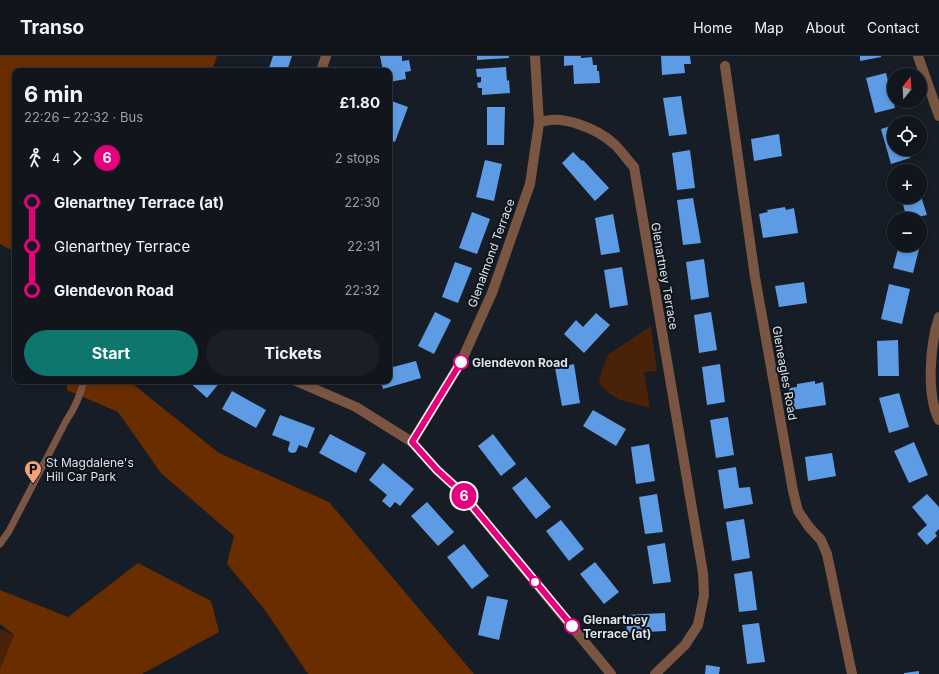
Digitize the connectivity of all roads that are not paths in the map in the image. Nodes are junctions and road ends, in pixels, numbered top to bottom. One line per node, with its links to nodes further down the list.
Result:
1 (326, 56): 5 (street)
2 (535, 56): 7 (street, Glenalmond Terrace)
3 (918, 56): 6 (street)
4 (725, 66): 16 (street, Gleneagles Road)
5 (322, 68)
6 (939, 116)
7 (539, 122): 12 (street, Glenalmond Terrace); 15 (street, Glenartney Terrace)
8 (939, 317): 11 (street)
9 (83, 384): 13 (lane)
10 (303, 384): 12 (street)
11 (939, 420)
12 (412, 442): 14 (street)
13 (0, 544)
14 (611, 674)
15 (655, 674)
16 (852, 674)

